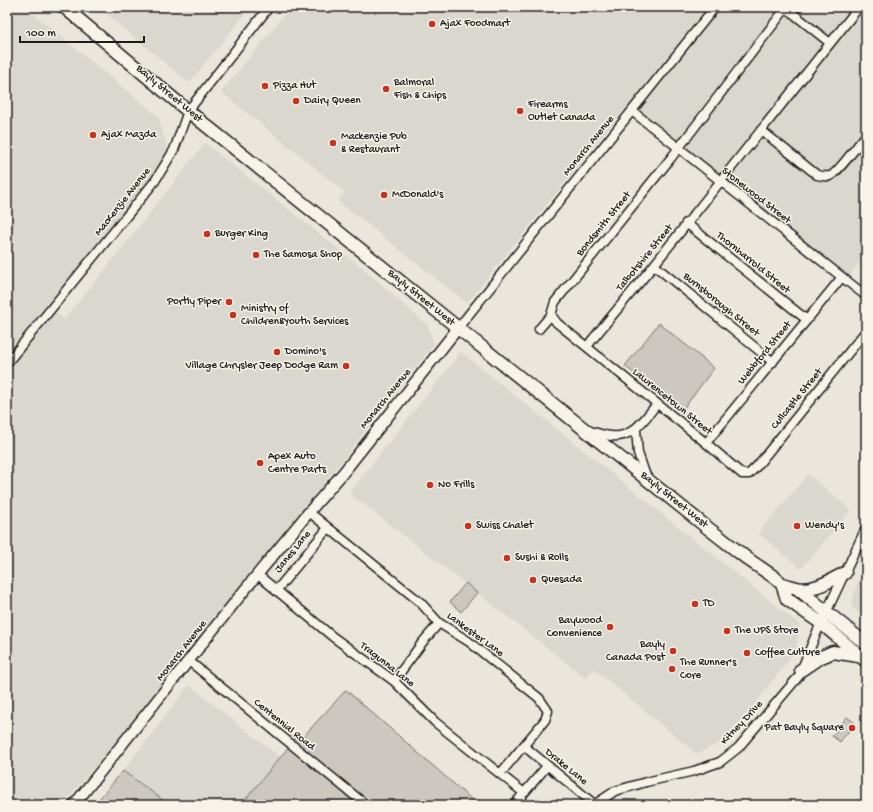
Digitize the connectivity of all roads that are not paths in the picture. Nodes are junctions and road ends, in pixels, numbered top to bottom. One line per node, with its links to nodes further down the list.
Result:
1 (64, 7): 7 (main road, Bayly Street West)
2 (270, 7): 7 (street, MacKenzie Avenue)
3 (715, 7): 8 (street, Monarch Avenue)
4 (785, 7): 6 (street); 11 (street, Bondsmith Street)
5 (859, 7): 6 (street, Talbotshire Street)
6 (830, 43): 9 (street, Talbotshire Street)
7 (188, 111): 19 (main road, Bayly Street West); 24 (street, MacKenzie Avenue)
8 (632, 111): 11 (street, Stonewood Street); 19 (street, Monarch Avenue)
9 (761, 130): 10 (street); 12 (street, Talbotshire Street)
10 (866, 135)
11 (678, 148): 12 (street, Stonewood Street); 17 (street, Bondsmith Street)
12 (720, 182): 13 (street, Talbotshire Street); 15 (street, Stonewood Street)
13 (686, 223): 14 (street, Talbotshire Street); 18 (street, Thornharrold Street)
14 (654, 265): 22 (street, Talbotshire Street); 23 (street, Burnsborough Street)
15 (842, 277): 16 (street, Stonewood Street); 18 (street, Webbford Street)
16 (866, 296)
17 (551, 315): 20 (street, Bondsmith Street); 22 (street)
18 (807, 320): 23 (street, Webbford Street)
19 (458, 328): 27 (main road, Bayly Street West); 31 (street, Monarch Avenue)
20 (539, 329)
21 (866, 331): 29 (street, Cullcastle Street)
22 (587, 347): 25 (street, Lawrencetown Street)
23 (773, 362): 28 (street, Webbford Street)
24 (7, 364)
25 (657, 404): 26 (street); 28 (street, Lawrencetown Street)
26 (636, 430): 27 (street); 30 (street)
27 (587, 431): 30 (main road, Bayly Street West)
28 (706, 443): 29 (street, Lawrencetown Street)
29 (742, 474)
30 (648, 479): 36 (main road, Bayly Street West)
31 (309, 512): 32 (street, Lankester Lane); 35 (street, Monarch Avenue)
32 (328, 528): 38 (street, Janes Lane); 40 (street, Lankester Lane)
33 (866, 528): 34 (street, Kitney Drive)
34 (845, 573): 37 (main road); 39 (street, Kitney Drive)
35 (258, 575): 38 (street, Tragunna Lane); 43 (street, Monarch Avenue)
36 (782, 584): 37 (main road, Bayly Street West); 39 (main road, Bayly Street West)
37 (797, 588): 39 (main road, Bayly Street West)
38 (276, 591): 45 (street, Tragunna Lane)
39 (823, 618): 41 (main road, Bayly Street West); 42 (main road, Bayly Street West); 44 (street, Kitney Drive)
40 (439, 623): 45 (street); 46 (street, Lankester Lane)
41 (866, 644)
42 (863, 659): 44 (main road)
43 (189, 662): 50 (street, Monarch Avenue); 51 (street, Centennial Road)
44 (802, 670): 53 (street, Kitney Drive)
45 (394, 681): 48 (street, Tragunna Lane)
46 (524, 746): 47 (street, Drake Lane); 48 (street, Lankester Lane)
47 (547, 766): 49 (street); 53 (street, Drake Lane)
48 (500, 774): 49 (street, Tragunna Lane)
49 (524, 794): 52 (street)
50 (74, 805)
51 (366, 805)
52 (514, 805)
53 (594, 805)

